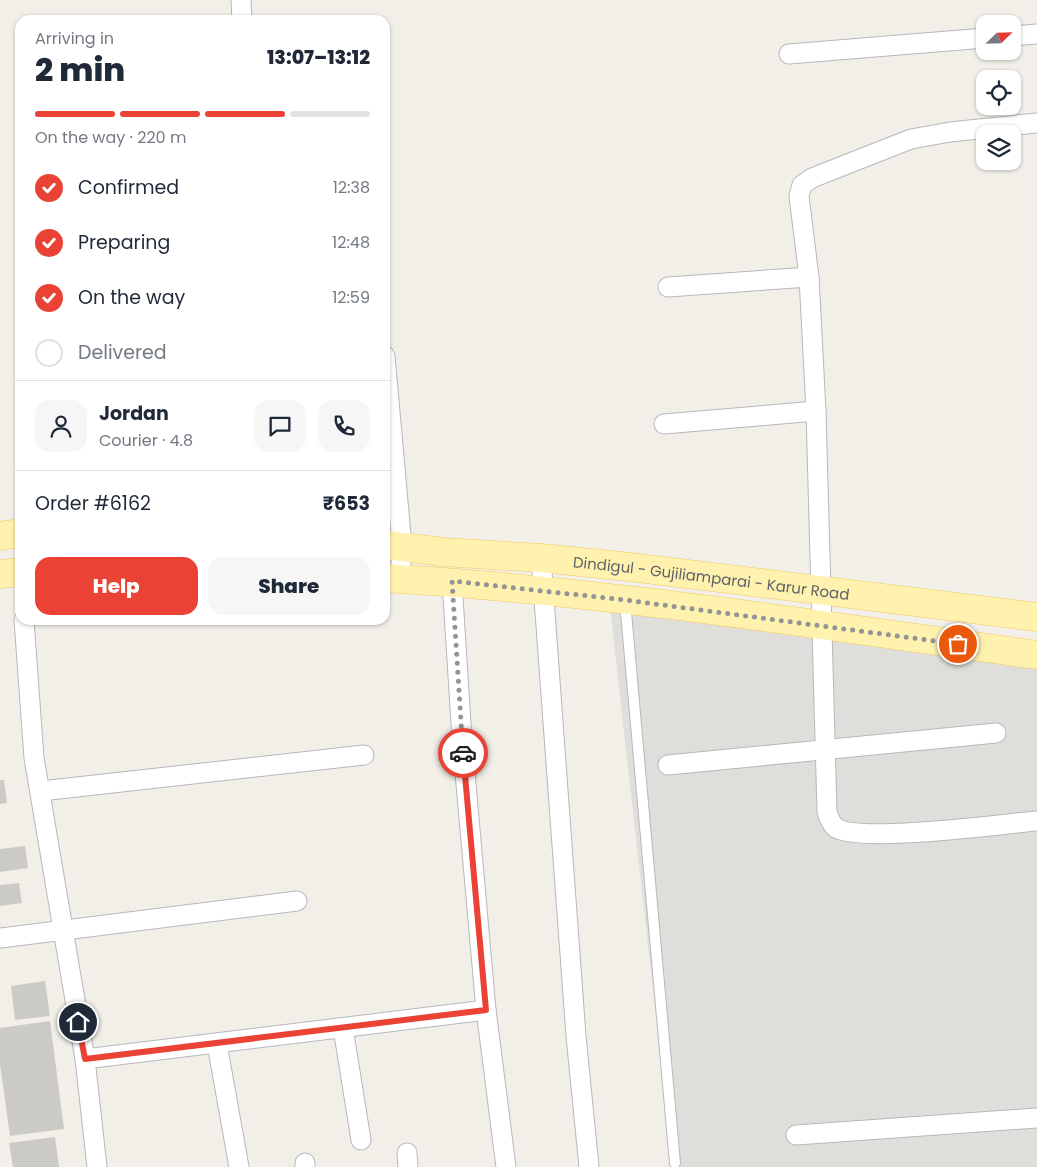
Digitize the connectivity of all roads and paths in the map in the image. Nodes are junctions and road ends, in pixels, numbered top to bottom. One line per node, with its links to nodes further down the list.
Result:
1 (241, 0): 2 (street)
2 (242, 15)
3 (1037, 34): 4 (street)
4 (1021, 35)
5 (976, 39): 6 (street)
6 (789, 54)
7 (1037, 124): 8 (street)
8 (809, 276): 9 (street); 10 (street)
9 (668, 287)
10 (816, 411): 11 (street); 21 (street)
11 (664, 424)
12 (390, 474): 15 (street)
13 (15, 534): 14 (main road)
14 (0, 536)
15 (393, 545): 16 (main road, Dindigul - Gujiliamparai - Karur Road); 19 (street)
16 (541, 558): 21 (main road, Dindigul - Gujiliamparai - Karur Road); 22 (street)
17 (15, 572): 18 (main road)
18 (0, 574)
19 (392, 578): 20 (main road, Dindigul - Gujiliamparai - Karur Road)
20 (452, 581): 22 (main road, Dindigul - Gujiliamparai - Karur Road); 37 (street)
21 (822, 589): 24 (main road, Dindigul - Gujiliamparai - Karur Road); 26 (street)
22 (544, 591): 23 (main road, Dindigul - Gujiliamparai - Karur Road); 48 (street)
23 (625, 600): 26 (main road, Dindigul - Gujiliamparai - Karur Road); 44 (lane)
24 (1037, 617)
25 (24, 625): 32 (street)
26 (821, 625): 27 (main road, Dindigul - Gujiliamparai - Karur Road); 29 (street)
27 (1037, 655)
28 (996, 733): 29 (street)
29 (824, 750): 31 (street); 33 (street)
30 (364, 755): 32 (street)
31 (668, 765)
32 (41, 791): 35 (street)
33 (1037, 821)
34 (297, 901): 35 (street)
35 (62, 930): 36 (street); 40 (street)
36 (0, 938)
37 (486, 1010): 38 (street); 47 (street)
38 (343, 1028): 39 (street); 43 (street)
39 (217, 1044): 40 (street); 46 (street)
40 (85, 1059): 45 (street)
41 (1037, 1118): 42 (street)
42 (796, 1135)
43 (361, 1140)
44 (675, 1163)
45 (97, 1167)
46 (239, 1167)
47 (506, 1167)
48 (589, 1167)

